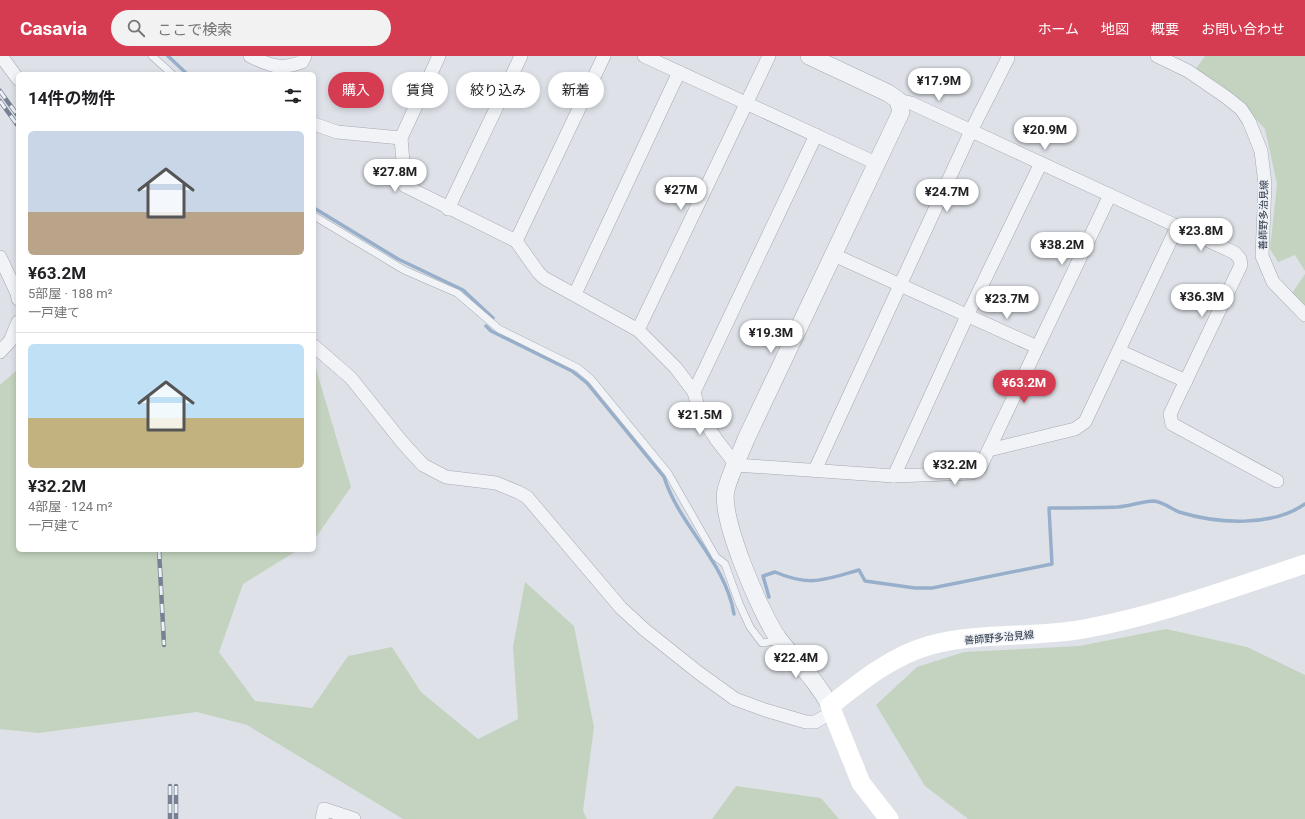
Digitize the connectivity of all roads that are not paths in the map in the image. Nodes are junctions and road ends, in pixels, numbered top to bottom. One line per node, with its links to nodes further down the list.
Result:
1 (1, 56): 15 (street)
2 (152, 56): 13 (lane)
3 (250, 56): 4 (street)
4 (305, 56)
5 (439, 56): 21 (street)
6 (521, 56): 25 (street)
7 (604, 56): 28 (street)
8 (644, 56): 14 (street)
9 (769, 56): 17 (street)
10 (809, 56): 16 (street)
11 (1007, 56): 19 (street)
12 (1157, 56): 30 (street, 善師野多治見線)
13 (170, 72)
14 (679, 72): 17 (street); 35 (street)
15 (16, 76)
16 (898, 100): 19 (street); 23 (street)
17 (747, 103): 20 (street); 39 (street)
18 (316, 125): 21 (street)
19 (971, 131): 22 (street); 33 (street)
20 (816, 135): 23 (street); 45 (street)
21 (401, 138): 25 (street)
22 (1041, 163): 24 (street); 37 (street)
23 (878, 164): 29 (street)
24 (1110, 195): 27 (street); 40 (street)
25 (448, 208): 28 (street)
26 (316, 217): 52 (lane)
27 (1177, 227): 32 (street); 42 (street)
28 (516, 241): 35 (street)
29 (834, 255): 33 (street); 47 (street)
30 (1262, 256): 32 (street); 36 (street, 善師野多治見線)
31 (0, 257): 34 (street)
32 (1240, 259): 44 (street)
33 (900, 284): 37 (street); 48 (street)
34 (16, 291)
35 (575, 294): 39 (street)
36 (1305, 314)
37 (967, 316): 40 (street); 49 (street)
38 (16, 327): 43 (street)
39 (638, 330): 45 (street)
40 (1036, 347): 46 (street)
41 (316, 348): 53 (street)
42 (1119, 351): 44 (street); 46 (street)
43 (0, 352)
44 (1186, 381): 50 (street)
45 (694, 392): 47 (street)
46 (989, 450): 49 (street)
47 (736, 465): 48 (street); 52 (street)
48 (815, 470): 49 (street)
49 (894, 476)
50 (1277, 481)
51 (1305, 564): 53 (main road, 善師野多治見線)
52 (780, 640): 53 (street)
53 (832, 709): 56 (main road)
54 (322, 819): 55 (street)
55 (354, 819)
56 (889, 819)

